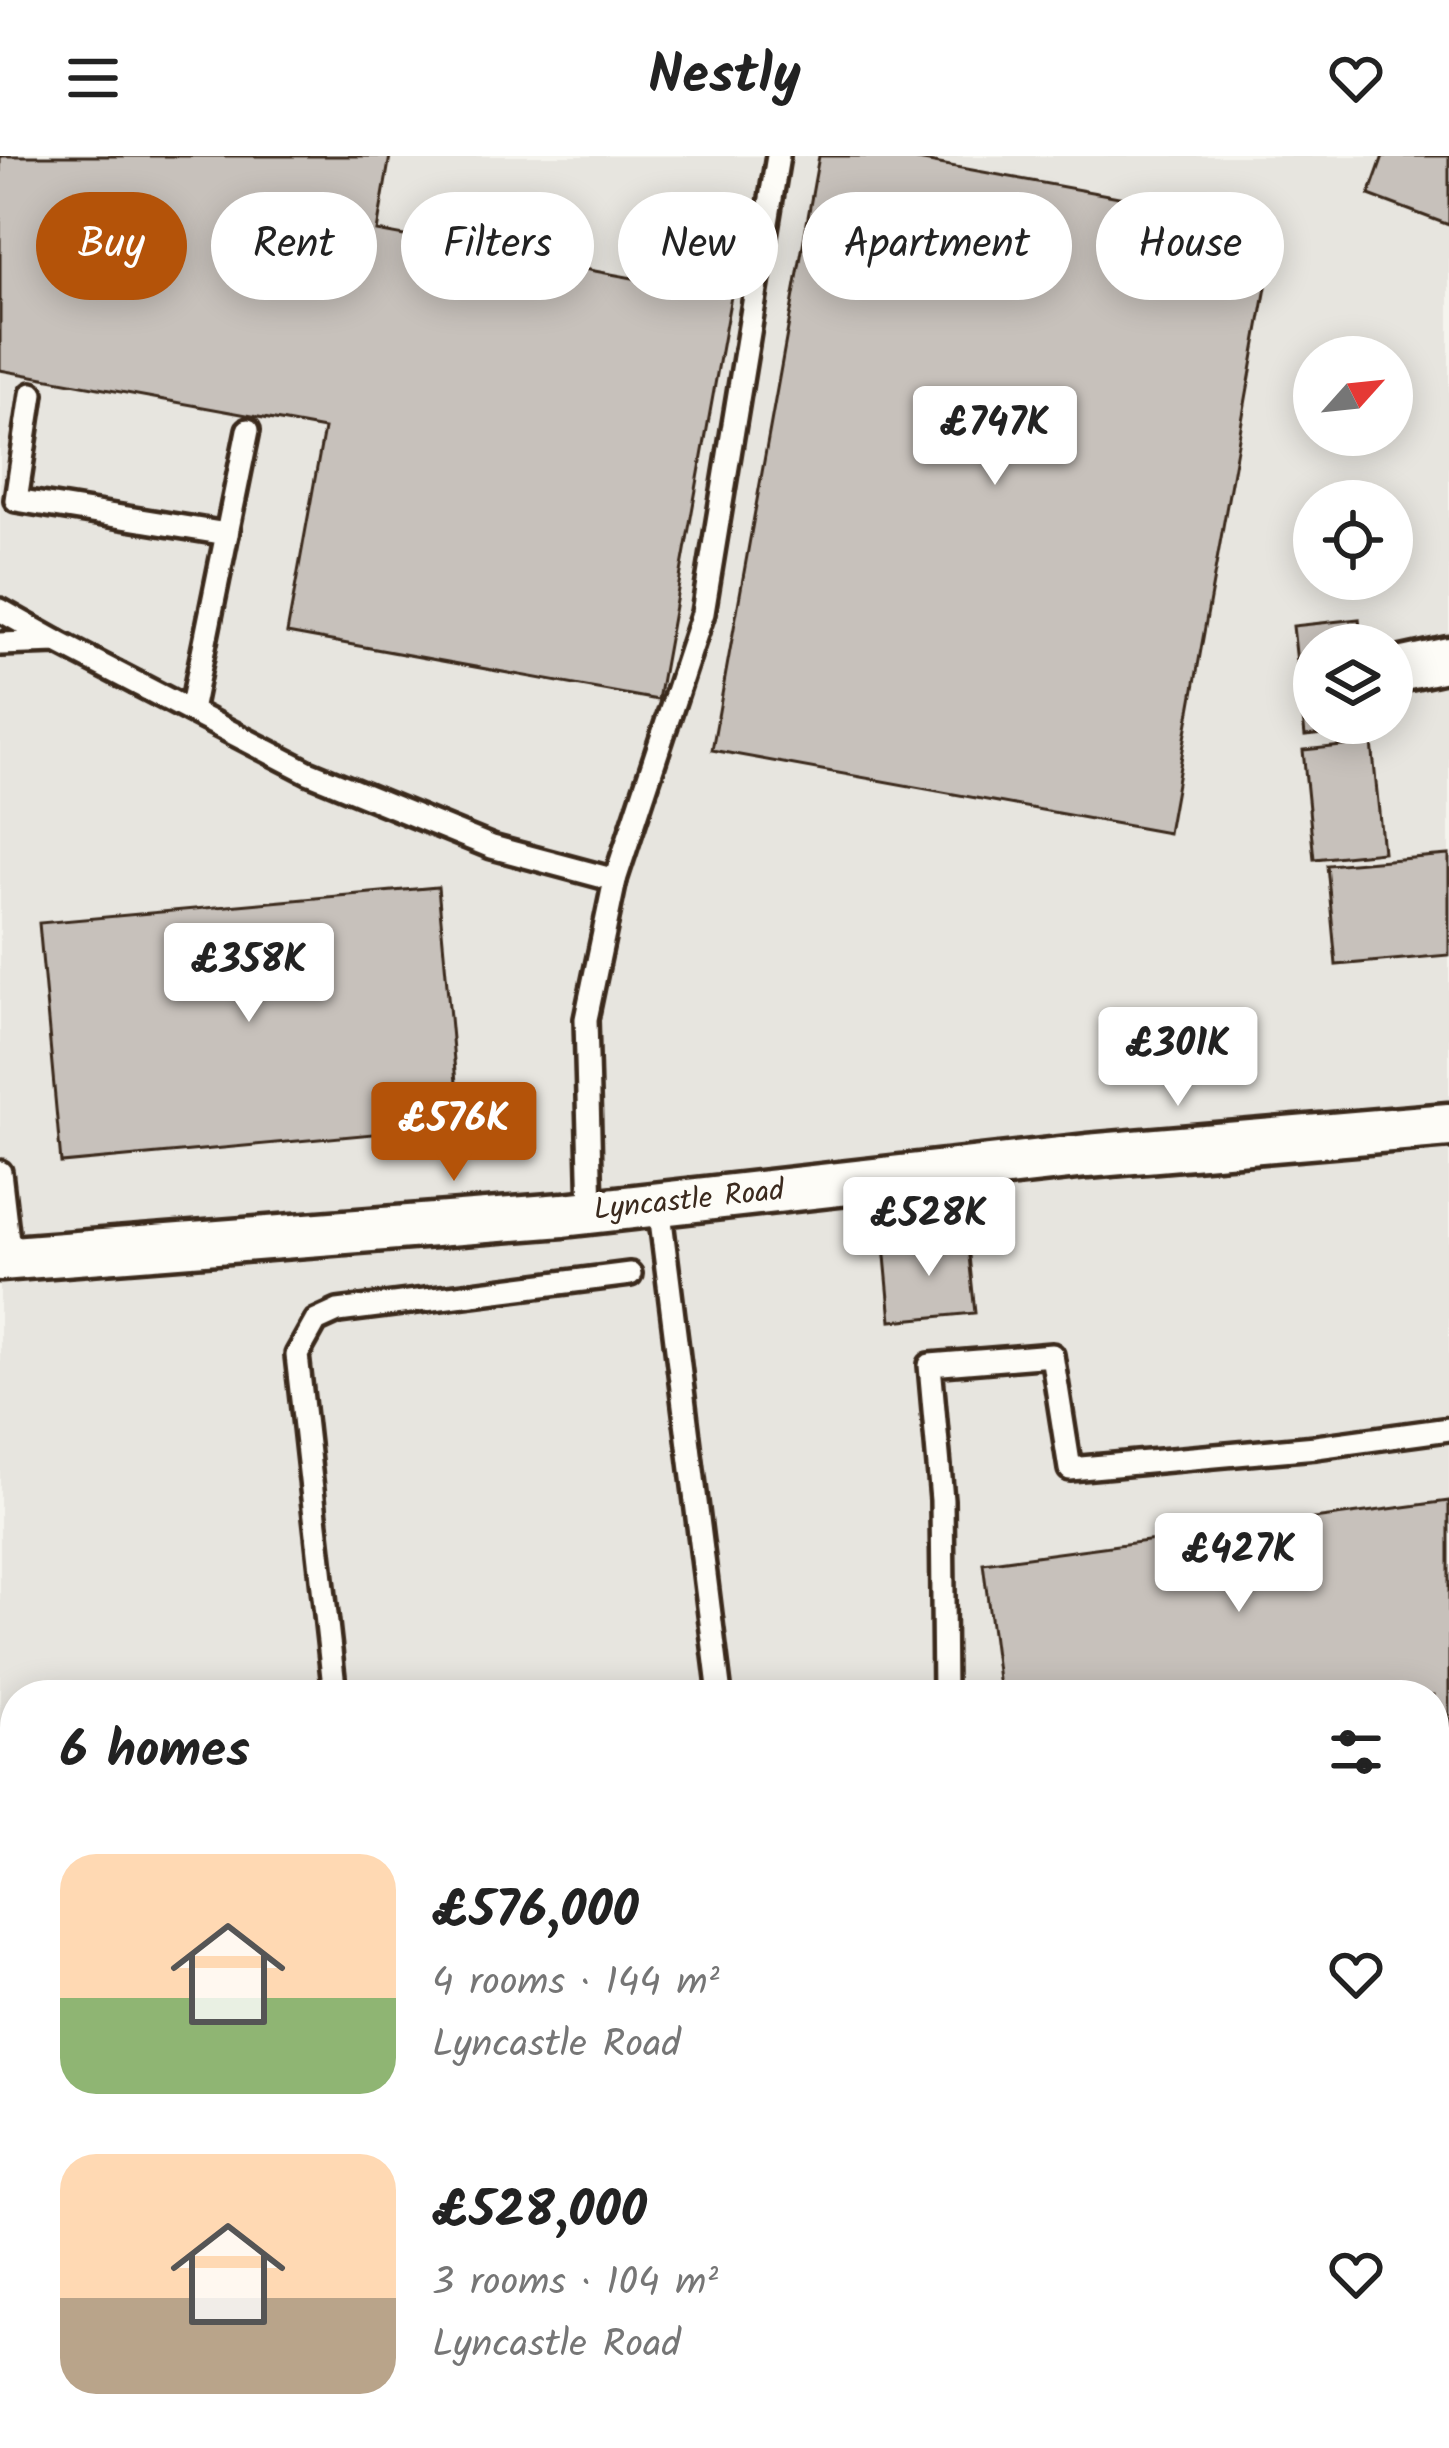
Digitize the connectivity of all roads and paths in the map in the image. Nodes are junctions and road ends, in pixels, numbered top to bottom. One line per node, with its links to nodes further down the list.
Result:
1 (778, 156): 11 (lane)
2 (32, 394): 4 (lane)
3 (248, 430): 4 (lane)
4 (226, 534): 10 (lane)
5 (0, 610): 6 (lane)
6 (57, 642): 7 (lane); 10 (lane)
7 (0, 644)
8 (1449, 659): 9 (street)
9 (1413, 666)
10 (191, 711): 11 (lane)
11 (615, 880): 15 (lane)
12 (1449, 1125): 14 (street, Lyncastle Road)
13 (0, 1172): 16 (lane)
14 (659, 1204): 15 (street, Lyncastle Road); 20 (lane)
15 (591, 1212): 16 (street, Lyncastle Road)
16 (5, 1258)
17 (630, 1274): 19 (lane)
18 (1449, 1429): 21 (lane)
19 (333, 1680)
20 (718, 1680)
21 (944, 1680)

